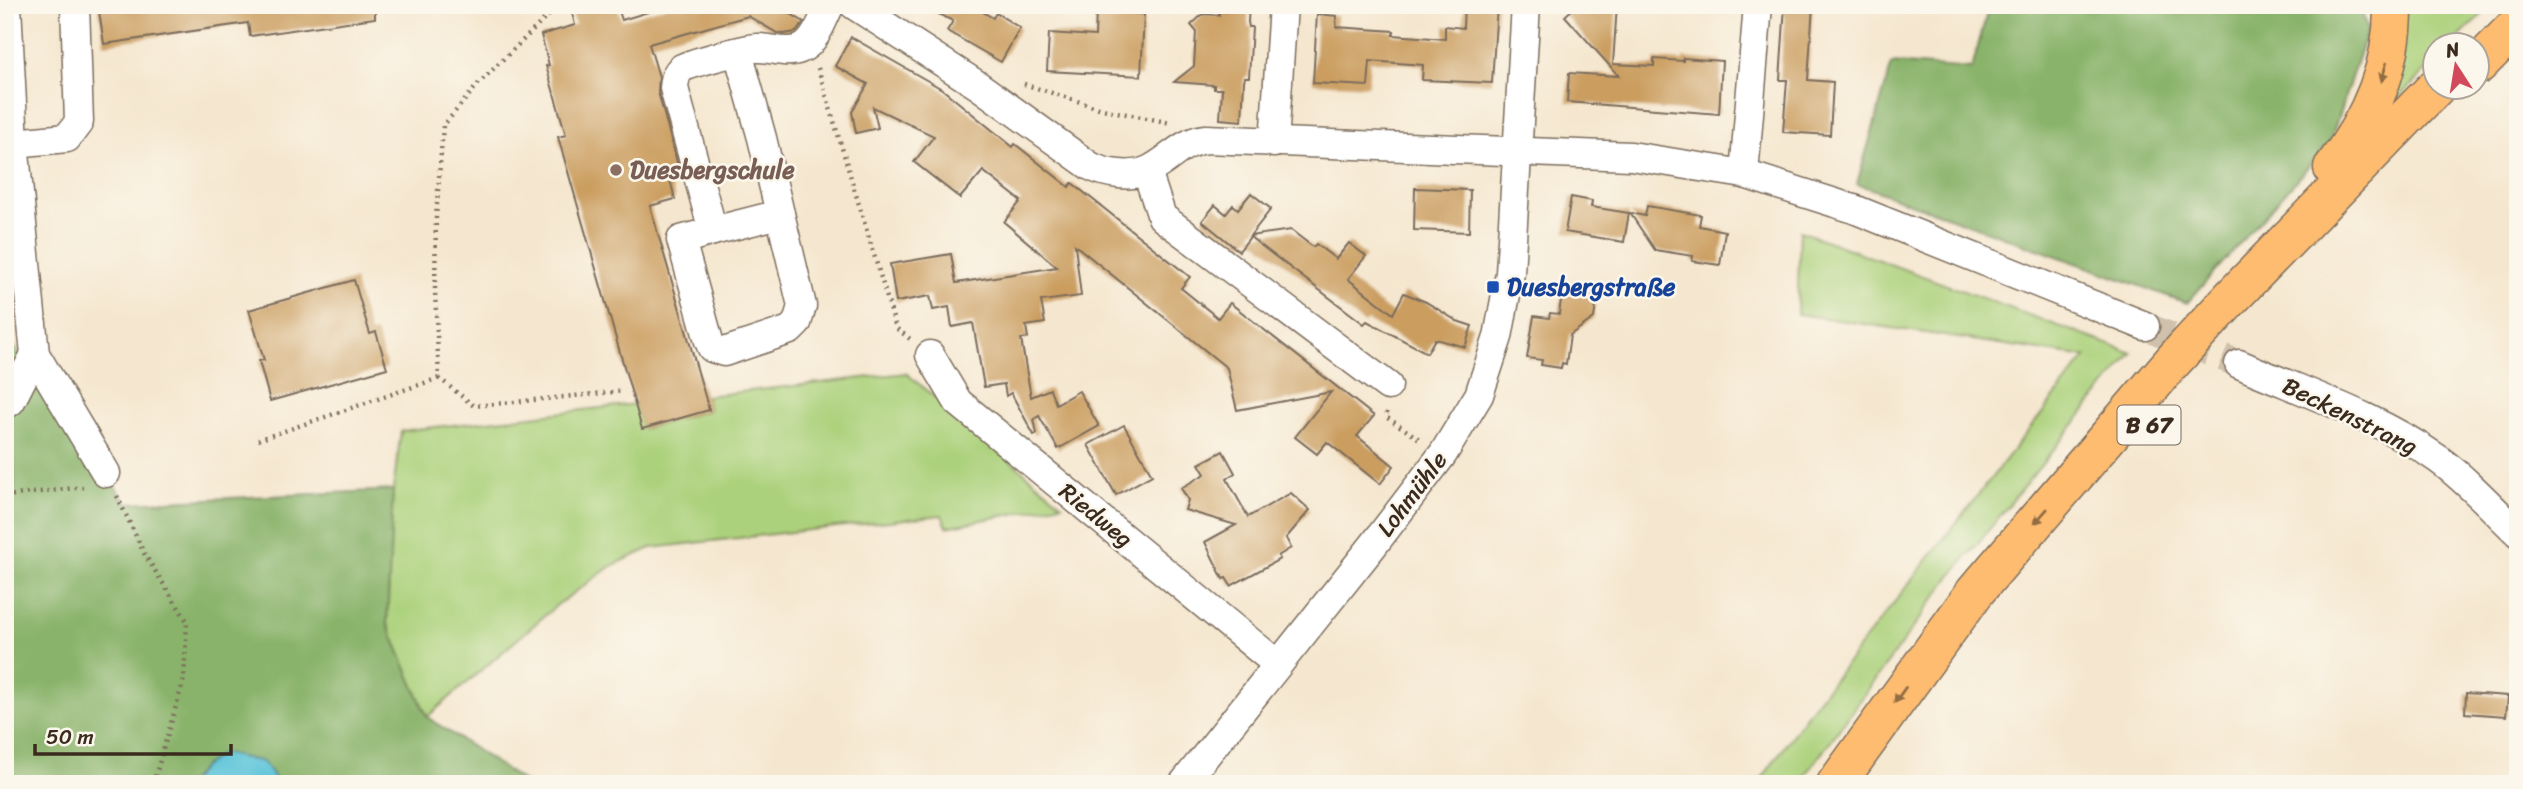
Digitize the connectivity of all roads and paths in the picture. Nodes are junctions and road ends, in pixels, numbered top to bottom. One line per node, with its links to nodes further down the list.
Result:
1 (7, 5): 21 (street)
2 (75, 5): 21 (street)
3 (559, 5): 32 (path)
4 (831, 5): 13 (street)
5 (1283, 5): 20 (street)
6 (1526, 5): 22 (street, Lohmühle)
7 (1758, 5): 24 (street)
8 (2393, 5): 27 (highway, one-way to 27)
9 (2516, 5): 12 (highway)
10 (861, 7): 23 (street)
11 (2518, 24): 14 (highway)
12 (2490, 32)
13 (810, 42): 15 (street); 30 (path)
14 (2492, 50)
15 (738, 52): 25 (street); 26 (street)
16 (1012, 82): 19 (path)
17 (2422, 100): 27 (highway, B 67)
18 (2443, 102): 47 (highway, B 67)
19 (1175, 124)
20 (1274, 142): 22 (street); 23 (street)
21 (14, 143): 29 (street)
22 (1518, 150): 24 (street); 37 (street, Lohmühle)
23 (1147, 172): 33 (street)
24 (1744, 174): 28 (street)
25 (780, 214): 26 (street); 26 (street)
26 (713, 231)
27 (2230, 299): 46 (highway, B 67, one-way to 46)
28 (2145, 326)
29 (35, 354): 35 (street); 38 (street)
30 (930, 355): 41 (street, Riedweg)
31 (2239, 364): 40 (street, Beckenstrang)
32 (439, 379): 34 (path); 36 (path)
33 (1388, 386): 37 (path)
34 (624, 391)
35 (5, 405)
36 (258, 440)
37 (1443, 453): 41 (street, Lohmühle)
38 (105, 485): 39 (path); 44 (path)
39 (5, 496)
40 (2518, 533)
41 (1277, 664): 45 (street, Lohmühle)
42 (5, 775): 43 (path)
43 (18, 784)
44 (153, 784)
45 (1183, 784)
46 (1836, 784)
47 (1867, 784)

